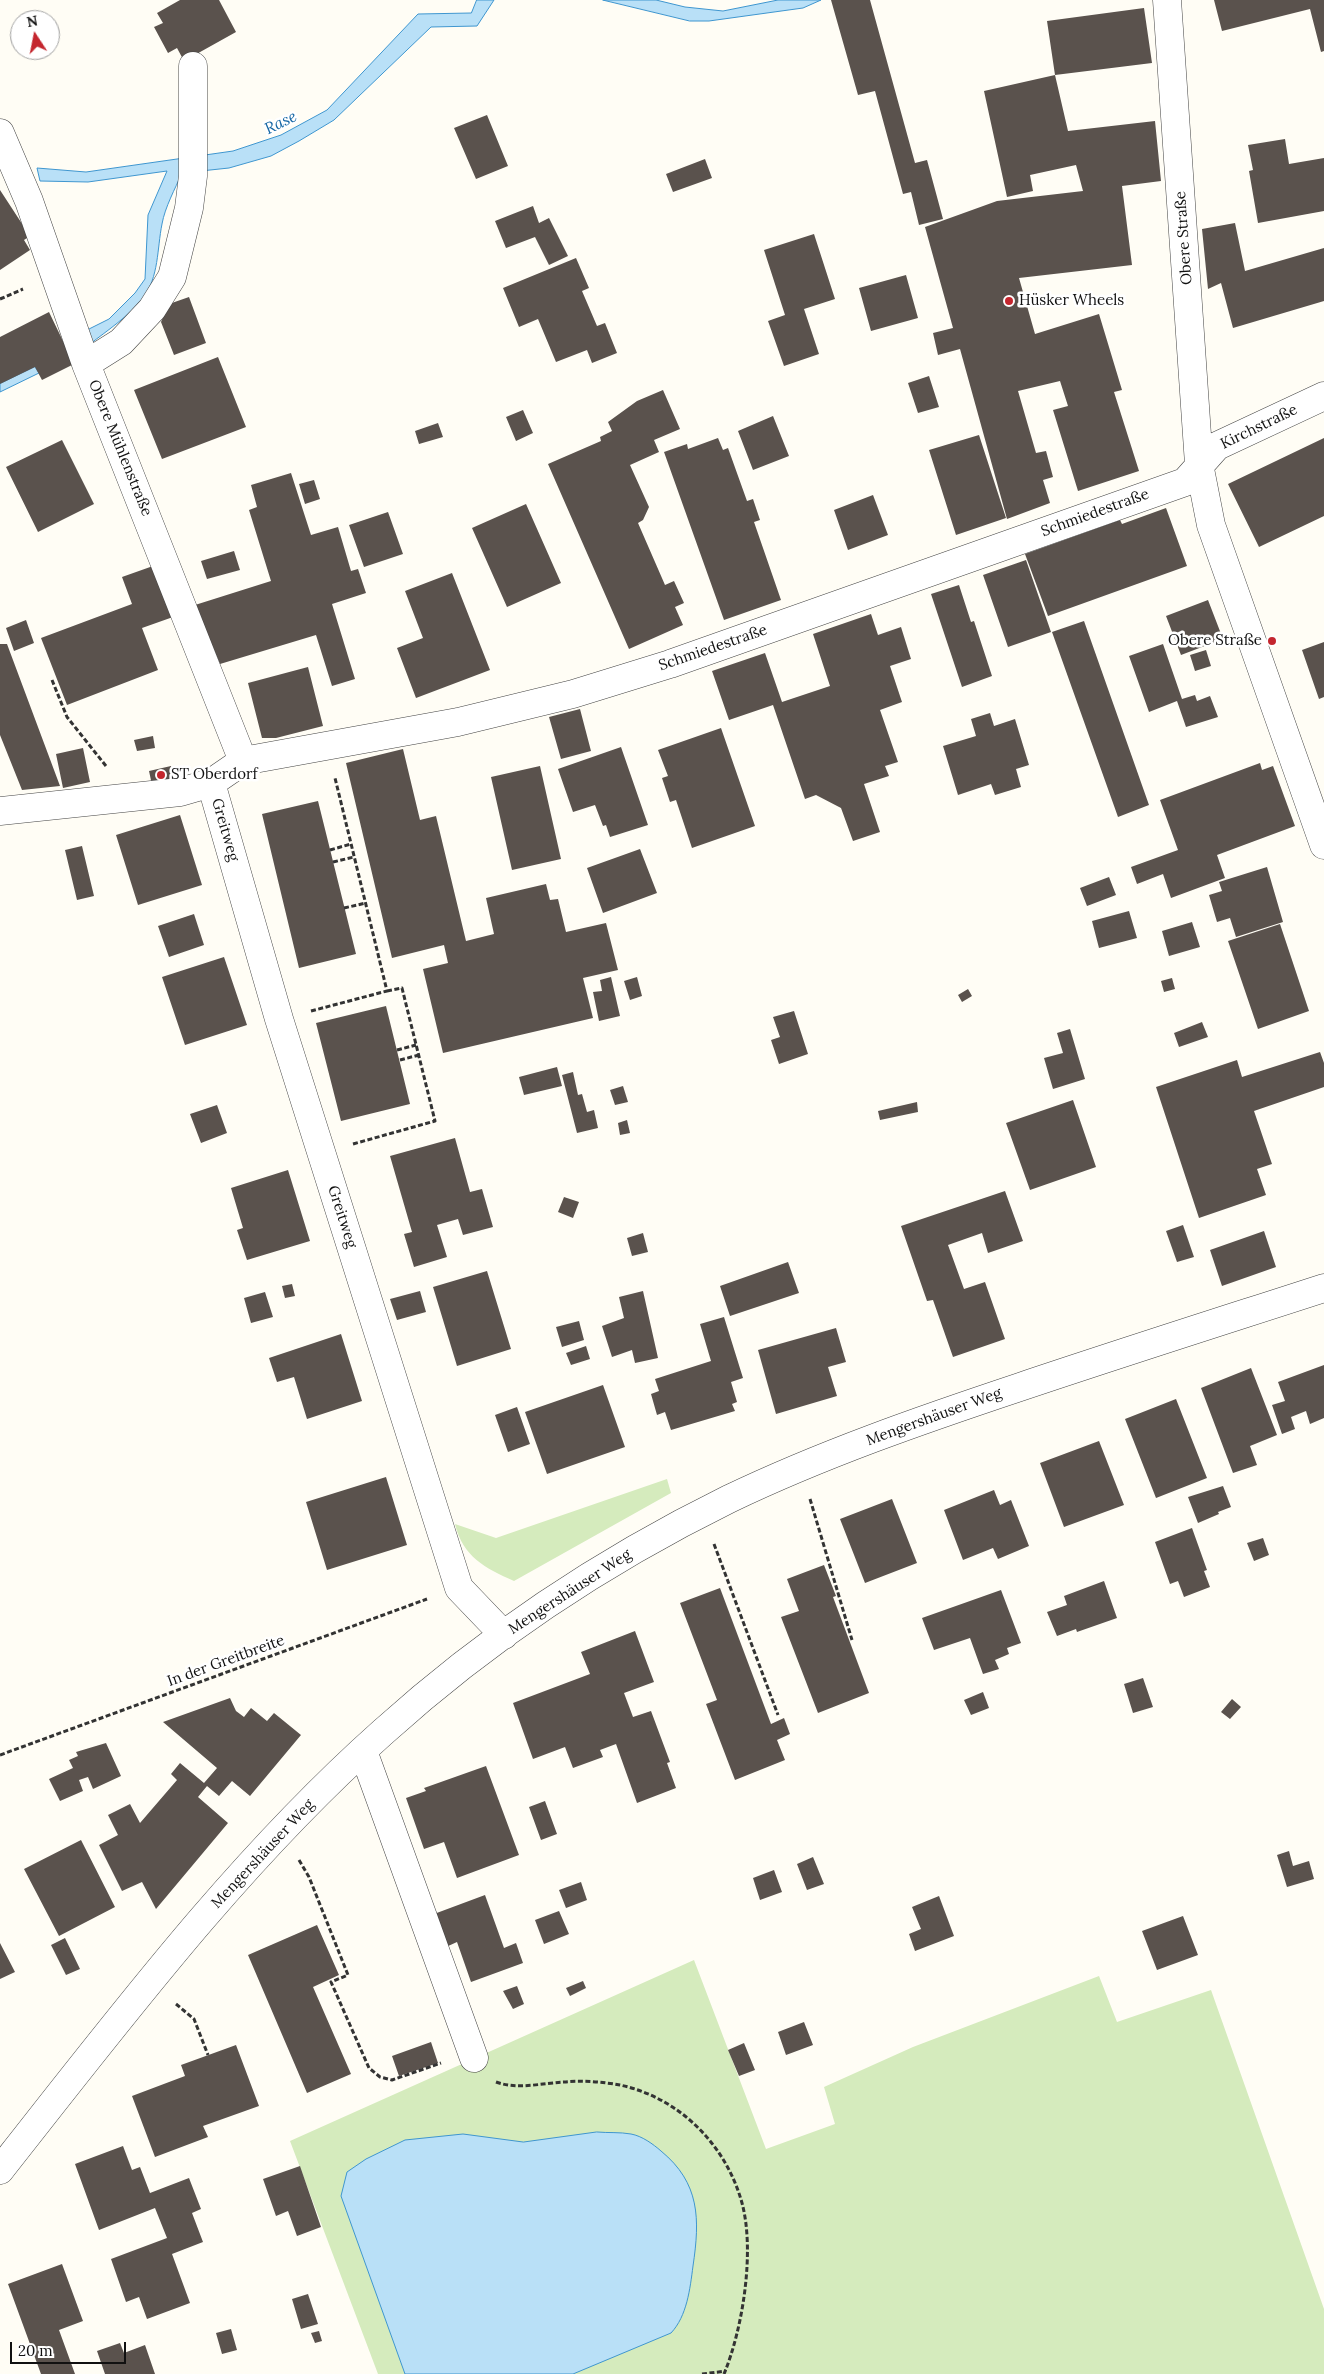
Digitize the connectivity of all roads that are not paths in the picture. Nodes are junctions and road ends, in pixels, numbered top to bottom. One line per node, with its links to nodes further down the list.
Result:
1 (1167, 0): 6 (street, Obere Straße)
2 (193, 66): 4 (street)
3 (0, 133): 4 (street, Obere Mühlenstraße)
4 (81, 350): 7 (street, Obere Mühlenstraße)
5 (1324, 396): 6 (street, Kirchstraße)
6 (1199, 464): 7 (street, Schmiedestraße); 10 (street, Obere Straße)
7 (244, 761): 8 (street, Schmiedestraße)
8 (211, 783): 9 (street, Schmiedestraße); 12 (street, Greitweg)
9 (0, 811)
10 (1324, 845)
11 (1324, 1288): 12 (street, Mengershäuser Weg)
12 (504, 1635): 13 (street, Mengershäuser Weg)
13 (363, 1751): 14 (street); 15 (street, Mengershäuser Weg)
14 (474, 2058)
15 (0, 2170)

